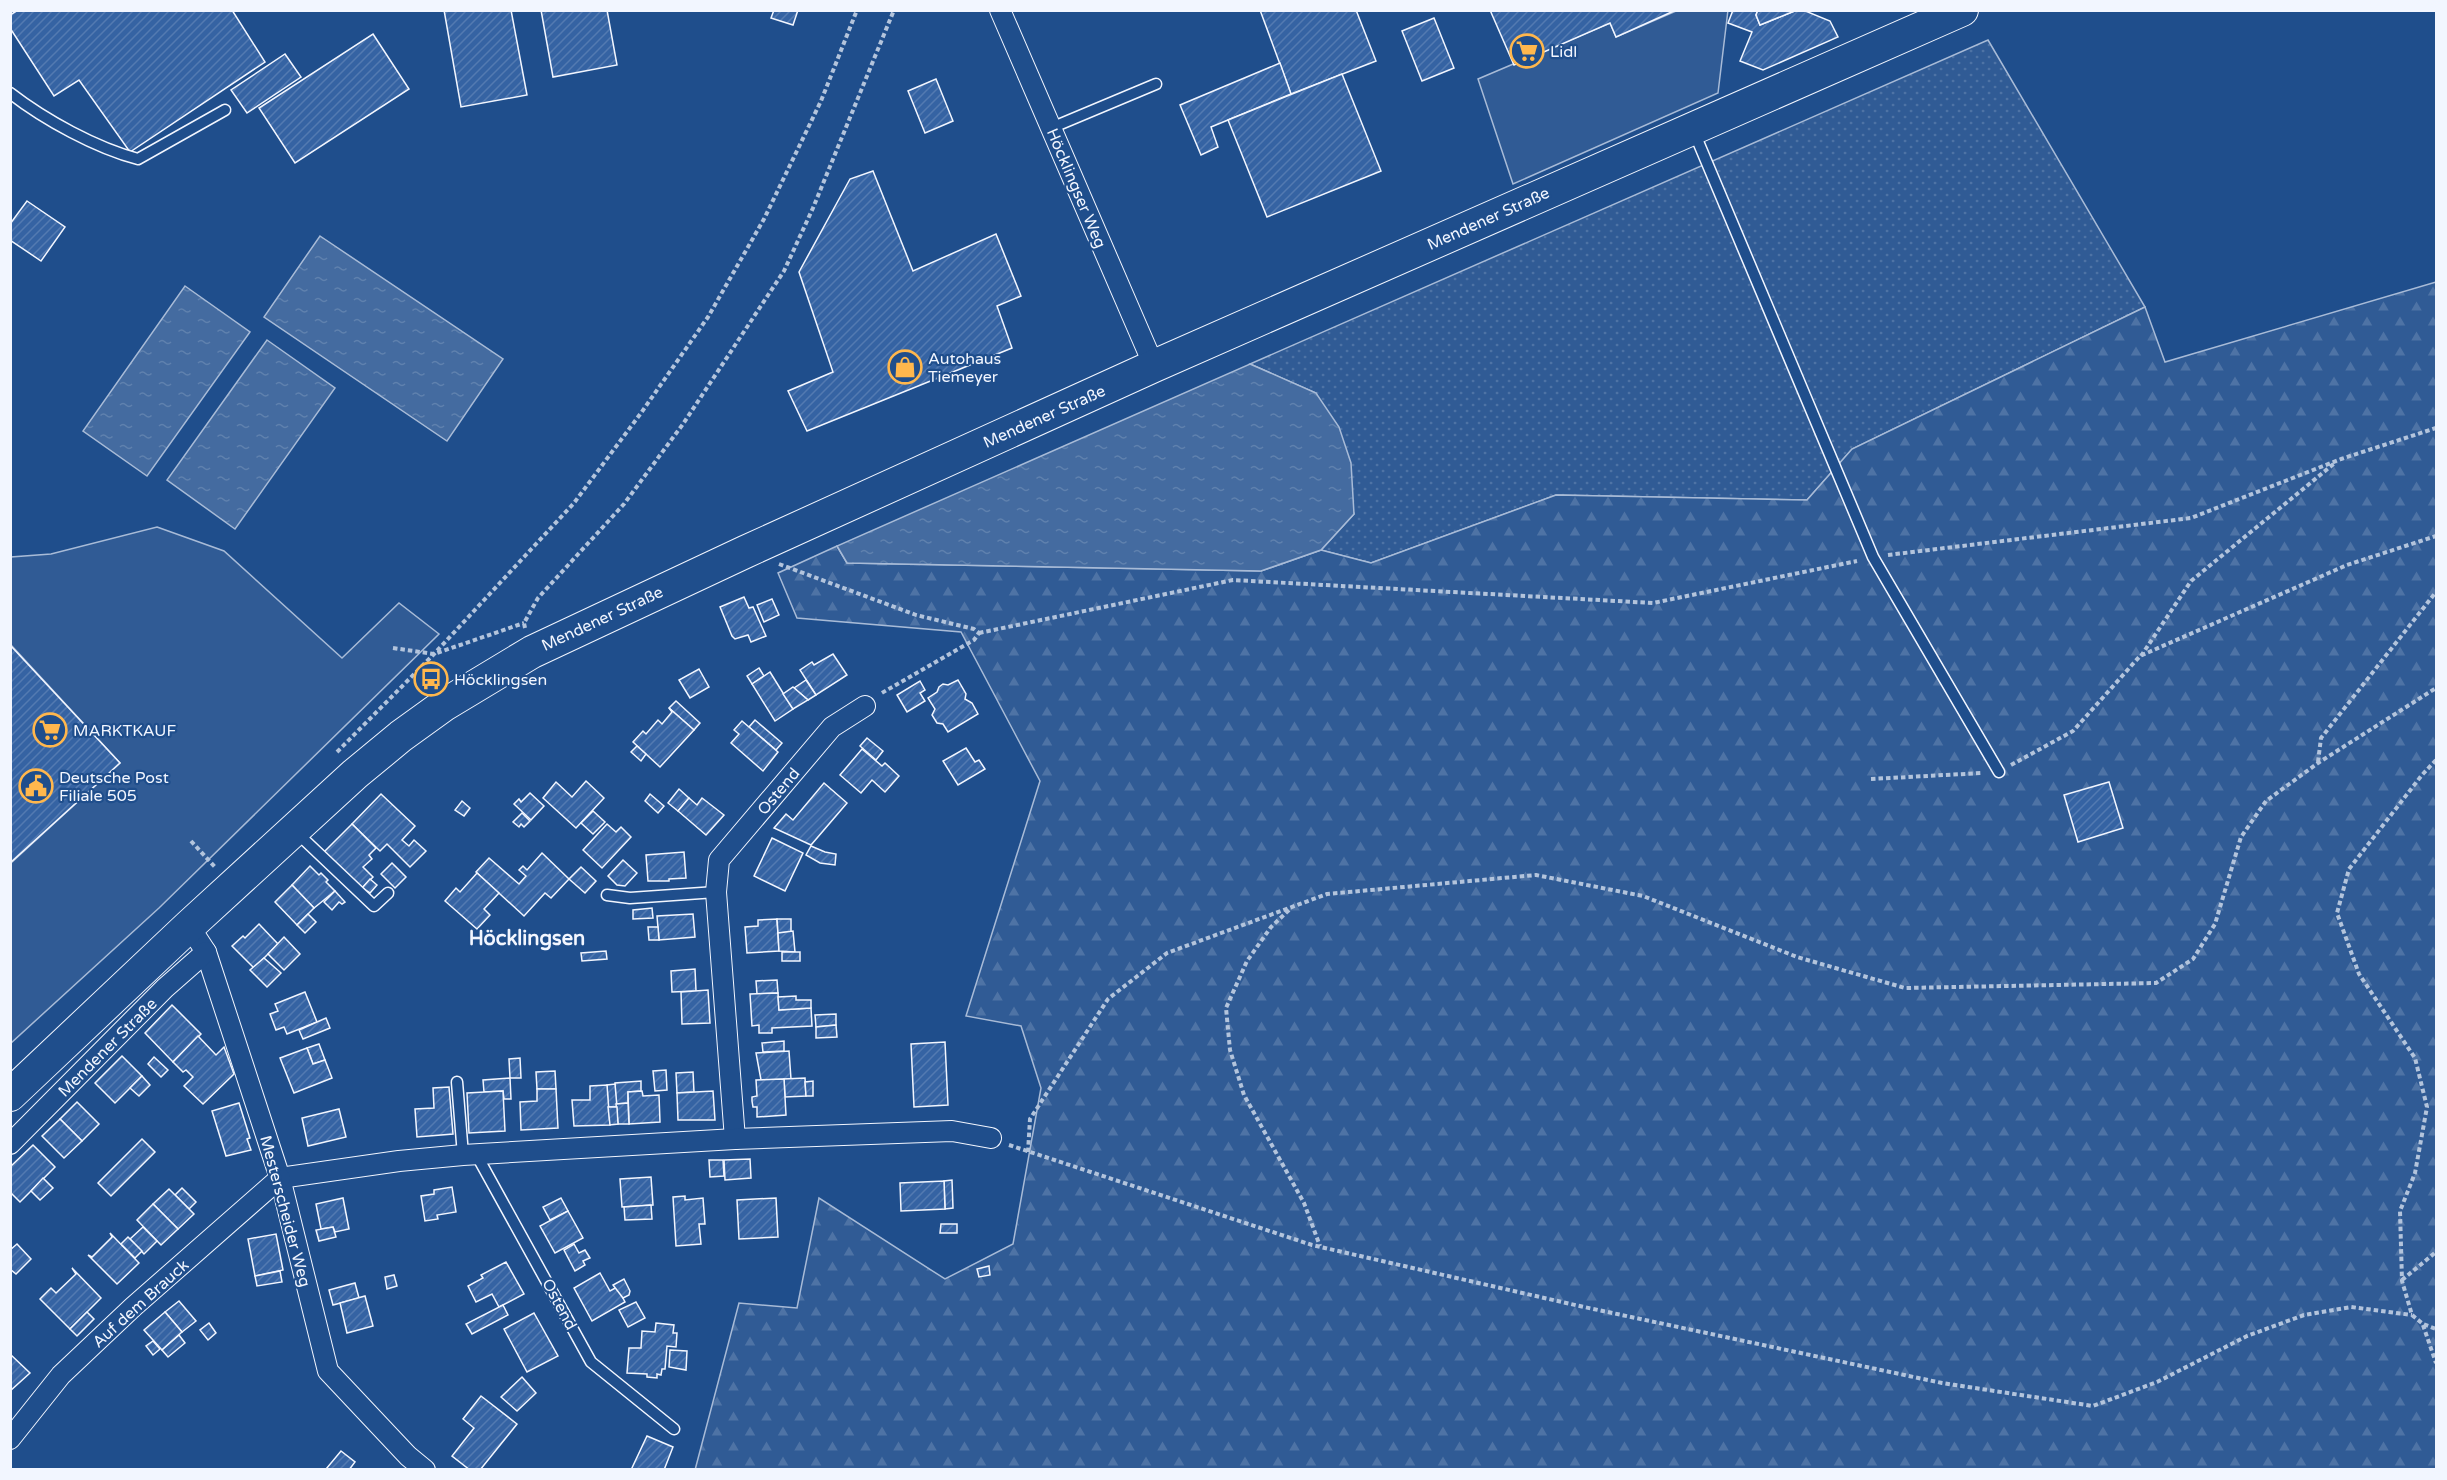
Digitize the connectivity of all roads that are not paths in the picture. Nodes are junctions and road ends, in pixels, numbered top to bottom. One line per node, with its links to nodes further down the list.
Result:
1 (1000, 10): 6 (street, Höcklingser Weg)
2 (1962, 10): 7 (main road, Mendener Straße)
3 (1156, 84): 6 (lane)
4 (10, 93): 5 (lane)
5 (225, 110)
6 (1051, 128): 8 (street, Höcklingser Weg)
7 (1693, 128): 8 (main road, Mendener Straße); 10 (lane)
8 (1154, 366): 11 (main road, Mendener Straße)
9 (865, 706): 12 (street, Ostend)
10 (1999, 772)
11 (294, 830): 13 (lane); 15 (main road, Mendener Straße)
12 (716, 892): 14 (lane); 21 (street, Ostend)
13 (388, 893)
14 (607, 895)
15 (189, 926): 16 (street, Mesterscheider Weg); 18 (main road, Mendener Straße); 19 (main road, Mendener Straße)
16 (206, 952): 22 (street, Mendener Straße); 24 (street, Mesterscheider Weg)
17 (457, 1082): 23 (lane)
18 (10, 1095)
19 (10, 1113)
20 (991, 1138): 21 (street)
21 (735, 1139): 23 (street)
22 (10, 1144)
23 (470, 1154): 24 (street); 25 (lane, Ostend)
24 (280, 1178): 26 (street, Auf dem Brauck); 27 (street, Mesterscheider Weg)
25 (674, 1429)
26 (10, 1439)
27 (424, 1470)

